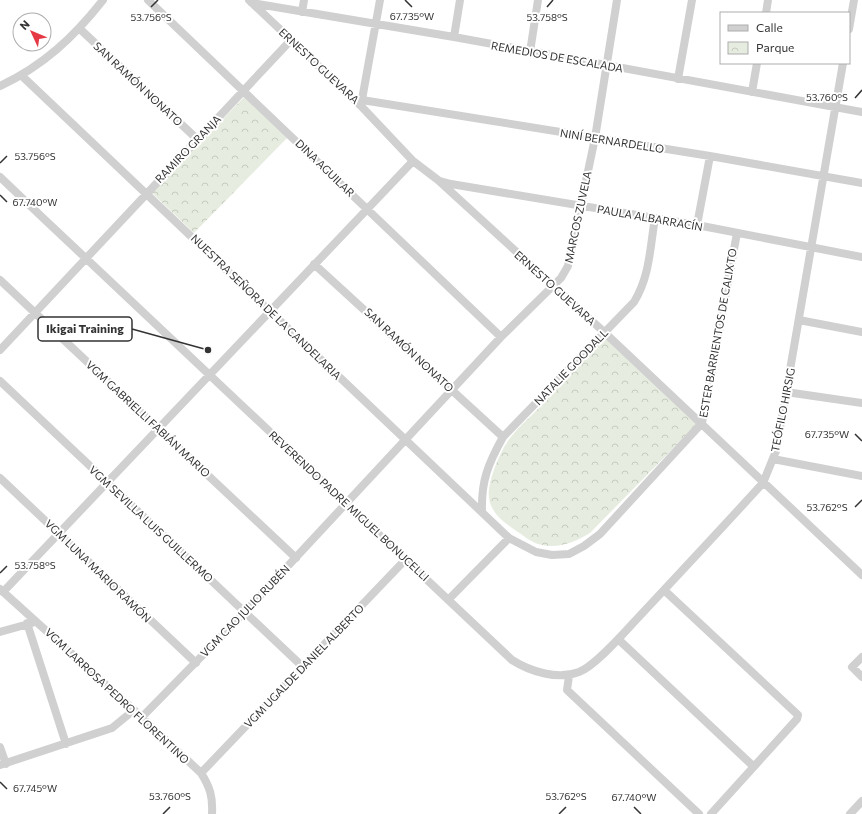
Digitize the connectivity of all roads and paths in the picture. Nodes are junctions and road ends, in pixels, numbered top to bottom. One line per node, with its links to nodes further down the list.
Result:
1 (103, 0): 16 (street)
2 (148, 0): 26 (street, DINA AGUILAR)
3 (304, 0): 12 (street)
4 (380, 0): 15 (street)
5 (460, 0): 17 (street)
6 (538, 0): 19 (street)
7 (617, 0): 22 (street, MARCOS ZUVELA)
8 (692, 0): 24 (street)
9 (768, 0): 13 (street)
10 (854, 0): 14 (street)
11 (250, 2): 12 (street, REMEDIOS DE ESCALADA); 18 (street, ERNESTO GUEVARA)
12 (302, 12): 15 (street, REMEDIOS DE ESCALADA)
13 (766, 12)
14 (850, 23)
15 (376, 24): 17 (street, REMEDIOS DE ESCALADA); 28 (street)
16 (80, 29): 23 (street); 32 (street, SAN RAMÓN NONATO)
17 (454, 37): 19 (street, REMEDIOS DE ESCALADA)
18 (291, 40): 26 (street, RAMIRO GRANJA); 28 (street, ERNESTO GUEVARA)
19 (530, 52): 22 (street, REMEDIOS DE ESCALADA)
20 (757, 64): 27 (street)
21 (843, 64): 29 (street, TEÓFILO HIRSIG)
22 (606, 66): 24 (street, REMEDIOS DE ESCALADA); 31 (street, MARCOS ZUVELA)
23 (22, 76): 25 (street); 39 (street, NUESTRA SEÑORA DE LA CANDELARIA)
24 (678, 79): 27 (street, REMEDIOS DE ESCALADA)
25 (0, 86)
26 (244, 90): 32 (street, RAMIRO GRANJA); 41 (street, DINA AGUILAR)
27 (752, 92): 29 (street, REMEDIOS DE ESCALADA)
28 (362, 103): 31 (street, NINÍ BERNARDELLO); 34 (street, ERNESTO GUEVARA)
29 (835, 108): 30 (street, REMEDIOS DE ESCALADA); 35 (street, TEÓFILO HIRSIG)
30 (862, 112)
31 (595, 138): 33 (street, NINÍ BERNARDELLO); 40 (street, MARCOS ZUVELA)
32 (197, 139): 39 (street, RAMIRO GRANJA)
33 (710, 156): 35 (street, NINÍ BERNARDELLO); 43 (street)
34 (413, 161): 37 (street, ERNESTO GUEVARA); 41 (street)
35 (824, 176): 38 (street, NINÍ BERNARDELLO); 45 (street, TEÓFILO HIRSIG)
36 (0, 177): 47 (street, REVERENDO PADRE MIGUEL BONUCELLI)
37 (438, 180): 40 (street, PAULA ALBARRACÍN); 50 (street, ERNESTO GUEVARA)
38 (862, 183)
39 (146, 193): 47 (street, RAMIRO GRANJA); 51 (street, NUESTRA SEÑORA DE LA CANDELARIA)
40 (580, 206): 42 (street, PAULA ALBARRACÍN); 50 (street, MARCOS ZUVELA)
41 (367, 208): 48 (street); 56 (street, DINA AGUILAR)
42 (654, 218): 43 (street, PAULA ALBARRACÍN); 54 (street, NATALIE GOODALL)
43 (697, 225): 44 (street, PAULA ALBARRACÍN)
44 (737, 233): 45 (street, PAULA ALBARRACÍN); 63 (street, ESTER BARRIENTOS DE CALIXTO)
45 (811, 247): 46 (street, PAULA ALBARRACÍN); 53 (street, TEÓFILO HIRSIG)
46 (862, 257)
47 (85, 258): 52 (street, RAMIRO GRANJA); 58 (street, REVERENDO PADRE MIGUEL BONUCELLI)
48 (314, 264): 51 (street); 60 (street, SAN RAMÓN NONATO)
49 (0, 280): 52 (street, VGM GABRIELLI FABIÁN MARIO)
50 (552, 286): 54 (street, ERNESTO GUEVARA); 56 (street, MARCOS ZUVELA)
51 (270, 311): 58 (street); 66 (street, NUESTRA SEÑORA DE LA CANDELARIA)
52 (35, 313): 57 (street, RAMIRO GRANJA); 64 (street, VGM GABRIELLI FABIÁN MARIO)
53 (799, 320): 55 (street); 61 (street, TEÓFILO HIRSIG)
54 (604, 332): 63 (street, ERNESTO GUEVARA); 65 (street, NATALIE GOODALL)
55 (862, 332)
56 (501, 337): 60 (street, MARCOS ZUVELA)
57 (0, 350)
58 (208, 375): 64 (street); 72 (street, REVERENDO PADRE MIGUEL BONUCELLI)
59 (0, 381): 70 (street, VGM SEVILLA LUIS GUILLERMO)
60 (453, 390): 65 (street, SAN RAMÓN NONATO); 66 (street, MARCOS ZUVELA)
61 (786, 392): 62 (street); 67 (street, TEÓFILO HIRSIG)
62 (862, 403)
63 (702, 424): 71 (street, ERNESTO GUEVARA); 75 (street, ESTER BARRIENTOS DE CALIXTO)
64 (157, 430): 70 (street); 76 (street, VGM GABRIELLI FABIÁN MARIO)
65 (503, 437): 73 (street, NATALIE GOODALL)
66 (405, 440): 72 (street, VGM CAO JULIO RUBÉN); 73 (street, NUESTRA SEÑORA DE LA CANDELARIA)
67 (773, 458): 68 (street); 71 (street, TEÓFILO HIRSIG)
68 (862, 476)
69 (0, 478): 74 (street, VGM LUNA MARIO RAMÓN)
70 (107, 482): 74 (street); 82 (street, VGM SEVILLA LUIS GUILLERMO)
71 (763, 482): 78 (street, ERNESTO GUEVARA); 80 (street, TEÓFILO HIRSIG)
72 (347, 503): 76 (street, VGM CAO JULIO RUBÉN); 77 (street, REVERENDO PADRE MIGUEL BONUCELLI)
73 (482, 512): 75 (street, NUESTRA SEÑORA DE LA CANDELARIA)
74 (58, 534): 79 (street); 88 (street, VGM LUNA MARIO RAMÓN)
75 (509, 538): 81 (street)
76 (296, 558): 82 (street, VGM CAO JULIO RUBÉN)
77 (406, 559): 81 (street, REVERENDO PADRE MIGUEL BONUCELLI); 89 (street, VGM UGALDE DANIEL ALBERTO)
78 (862, 575)
79 (1, 590): 83 (street, VGM LARROSA PEDRO FLORENTINO)
80 (664, 590): 86 (street, TEÓFILO HIRSIG); 97 (street)
81 (448, 600): 90 (street, REVERENDO PADRE MIGUEL BONUCELLI)
82 (245, 612): 88 (street, VGM CAO JULIO RUBÉN); 89 (street, VGM SEVILLA LUIS GUILLERMO)
83 (38, 622): 84 (street); 92 (street, VGM LARROSA PEDRO FLORENTINO)
84 (27, 623): 85 (street); 94 (street)
85 (0, 632)
86 (618, 639): 90 (street, TEÓFILO HIRSIG); 97 (street)
87 (862, 656): 91 (street)
88 (196, 663): 93 (street, VGM CAO JULIO RUBÉN)
89 (304, 667): 98 (street, VGM UGALDE DANIEL ALBERTO)
90 (569, 676): 101 (street)
91 (862, 677)
92 (134, 710): 93 (street, VGM LARROSA PEDRO FLORENTINO); 94 (street)
93 (142, 717): 98 (street, VGM LARROSA PEDRO FLORENTINO)
94 (66, 744): 96 (street)
95 (0, 747): 96 (street)
96 (3, 764)
97 (753, 766): 102 (street)
98 (201, 774): 100 (street, VGM LARROSA PEDRO FLORENTINO)
99 (862, 802): 103 (street)
100 (212, 814)
101 (699, 814)
102 (711, 814)
103 (850, 814)

